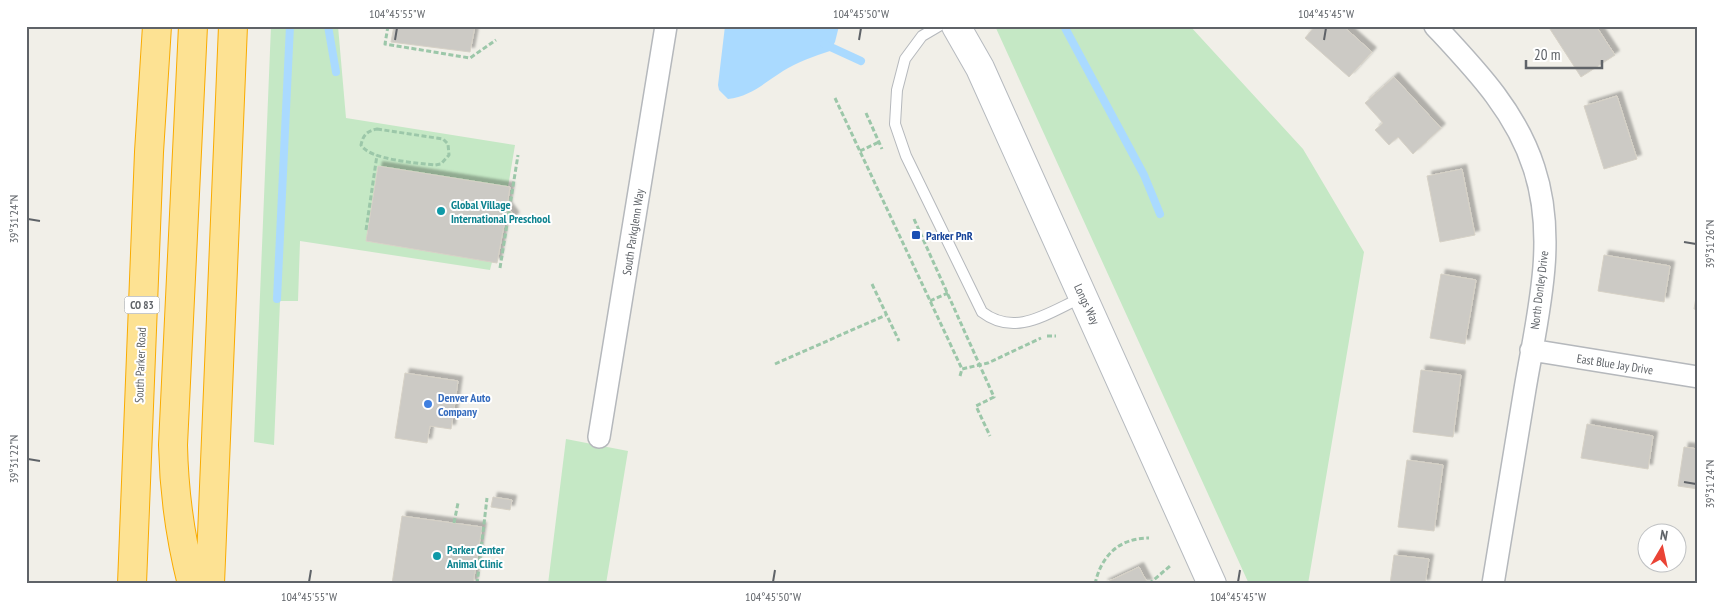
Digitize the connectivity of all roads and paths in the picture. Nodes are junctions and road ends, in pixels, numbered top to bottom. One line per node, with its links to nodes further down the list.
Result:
1 (158, 26): 40 (highway, South Parker Road / CO 83)
2 (193, 26): 41 (highway)
3 (233, 26): 42 (highway)
4 (388, 26): 9 (path)
5 (666, 26): 34 (street, South Parkglenn Way)
6 (939, 26): 22 (lane)
7 (956, 26): 22 (street, Longs Way)
8 (1436, 26): 27 (street, North Donley Drive)
9 (496, 40)
10 (835, 98): 13 (path)
11 (866, 113): 12 (path)
12 (879, 142): 13 (path); 14 (path)
13 (860, 151): 23 (path)
14 (883, 151)
15 (377, 155): 15 (path); 18 (path)
16 (518, 155): 19 (path)
17 (912, 213): 21 (path)
18 (366, 230)
19 (500, 268)
20 (872, 284): 24 (path)
21 (948, 293): 23 (path); 29 (path)
22 (1084, 297): 46 (street, Longs Way)
23 (930, 301): 30 (path)
24 (886, 315): 26 (path); 28 (path)
25 (1056, 336): 29 (path)
26 (898, 341)
27 (1531, 350): 32 (street, East Blue Jay Drive); 47 (street, North Donley Drive)
28 (775, 364)
29 (978, 364): 30 (path); 33 (path)
30 (962, 369): 31 (path)
31 (960, 376)
32 (1698, 377)
33 (990, 436)
34 (599, 438)
35 (488, 498): 43 (path)
36 (458, 503): 37 (path)
37 (454, 523)
38 (1149, 538): 44 (path)
39 (1170, 566): 45 (path)
40 (132, 584)
41 (192, 584)
42 (210, 584)
43 (477, 584)
44 (1095, 584)
45 (1150, 584)
46 (1212, 584)
47 (1493, 584)

